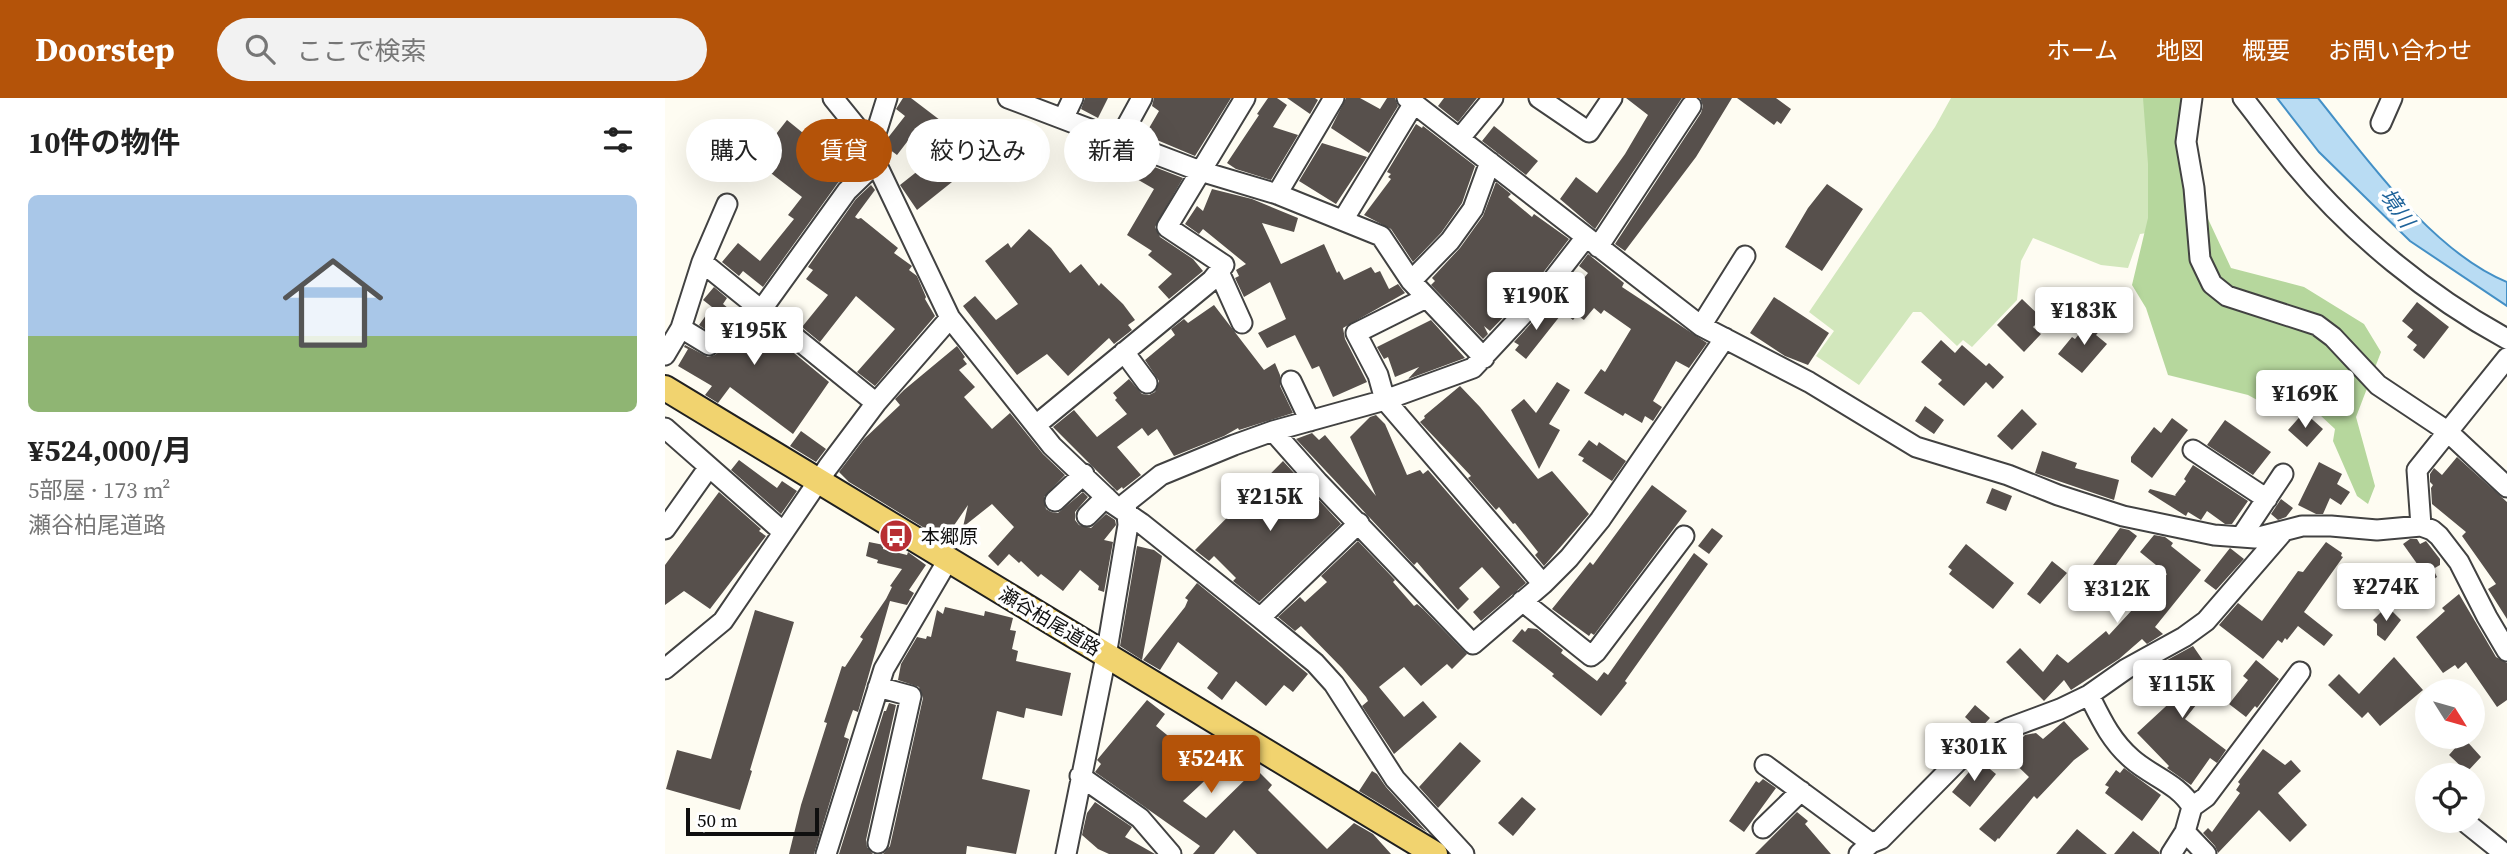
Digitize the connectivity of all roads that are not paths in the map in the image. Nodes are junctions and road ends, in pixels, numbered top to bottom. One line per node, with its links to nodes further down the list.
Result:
1 (833, 98): 17 (street)
2 (887, 98): 18 (street)
3 (1008, 98): 16 (street)
4 (1073, 98): 16 (street)
5 (1142, 98): 20 (street)
6 (1245, 98): 25 (street)
7 (1334, 98): 28 (street)
8 (1493, 98): 22 (street)
9 (1539, 98): 10 (street)
10 (1612, 98)
11 (2192, 98): 58 (street)
12 (2243, 98): 43 (street)
13 (2392, 98): 21 (street)
14 (1411, 101): 22 (street); 30 (street)
15 (1693, 101): 31 (street)
16 (1064, 117): 19 (street)
17 (848, 119)
18 (882, 119)
19 (1069, 119)
20 (1130, 119)
21 (2381, 123)
22 (1460, 138): 24 (street)
23 (1160, 156): 25 (street)
24 (1490, 162): 31 (street); 35 (street)
25 (1200, 171): 28 (street); 34 (street)
26 (853, 182): 37 (street)
27 (887, 182): 38 (street)
28 (1277, 194): 30 (street)
29 (727, 204): 33 (street)
30 (1343, 219): 35 (street)
31 (1592, 242): 40 (street); 47 (street)
32 (1745, 256): 40 (street)
33 (702, 262): 37 (street); 41 (street)
34 (1219, 272): 39 (street); 45 (street)
35 (1411, 281): 36 (street)
36 (1426, 298): 47 (street); 52 (street)
37 (761, 309): 53 (street)
38 (950, 318): 53 (street); 55 (street)
39 (1242, 323)
40 (1701, 326): 42 (street)
41 (681, 328): 44 (street); 46 (street)
42 (1725, 338): 76 (street); 78 (street)
43 (2507, 339)
44 (709, 345)
45 (1124, 352): 50 (street); 55 (street)
46 (665, 355)
47 (1484, 358): 52 (street)
48 (2507, 358): 58 (street)
49 (1291, 381): 54 (street)
50 (1147, 383)
51 (665, 388): 63 (main road, 瀬谷柏尾道路)
52 (1385, 400): 54 (street); 78 (street)
53 (876, 403): 63 (street)
54 (1310, 421): 57 (street)
55 (1036, 425): 61 (street)
56 (665, 428): 60 (street)
57 (1273, 431): 68 (street); 70 (street)
58 (2447, 432): 64 (street); 71 (street)
59 (2193, 450): 66 (street)
60 (709, 467): 72 (street); 73 (street)
61 (1084, 474): 65 (street); 67 (street)
62 (2283, 474): 66 (street)
63 (818, 481): 73 (street); 77 (main road, 瀬谷柏尾道路)
64 (2507, 487)
65 (1105, 497): 68 (street); 69 (street)
66 (2267, 499): 76 (street)
67 (1055, 501)
68 (1126, 512): 80 (street); 82 (street)
69 (1087, 516)
70 (1359, 523): 79 (street); 80 (street)
71 (2421, 526): 74 (street); 81 (street)
72 (665, 529)
73 (782, 531): 83 (street)
74 (2283, 532): 76 (street); 86 (street)
75 (1684, 536): 79 (street)
76 (2241, 537)
77 (948, 560): 82 (main road, 瀬谷柏尾道路); 85 (street)
78 (1543, 584): 79 (street)
79 (1522, 601)
80 (1261, 618): 100 (street)
81 (2507, 651)
82 (1106, 656): 88 (street); 99 (main road, 瀬谷柏尾道路)
83 (665, 669)
84 (2300, 672): 90 (street)
85 (878, 687): 94 (street); 96 (street)
86 (2089, 695): 90 (street); 95 (street)
87 (1765, 765): 89 (street)
88 (1080, 776): 97 (street); 98 (street)
89 (1801, 791): 91 (street); 95 (street)
90 (2192, 807): 92 (street)
91 (1763, 828)
92 (2185, 832): 101 (street); 102 (street)
93 (2479, 833): 103 (street)
94 (878, 843)
95 (1875, 847)
96 (827, 854)
97 (1066, 854)
98 (1171, 854)
99 (1435, 854)
100 (1464, 854)
101 (2171, 854)
102 (2206, 854)
103 (2505, 854)

